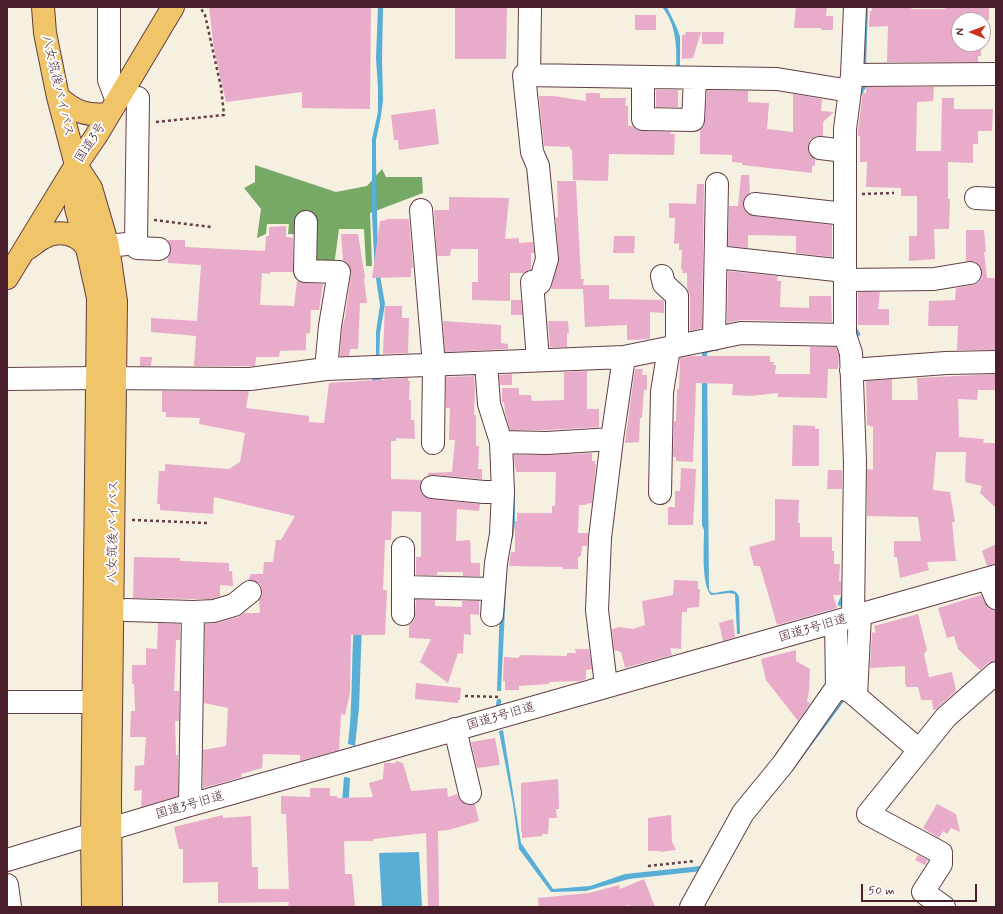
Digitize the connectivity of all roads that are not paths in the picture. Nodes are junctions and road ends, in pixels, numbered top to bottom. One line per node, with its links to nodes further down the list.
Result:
1 (43, 7): 11 (highway, 八女筑後バイパス)
2 (109, 7): 13 (street)
3 (173, 7): 13 (highway, 国道3号)
4 (530, 7): 7 (street)
5 (855, 7): 10 (street)
6 (996, 74): 10 (street)
7 (529, 75): 8 (street); 36 (street)
8 (643, 78): 9 (street); 9 (street)
9 (695, 79): 10 (street)
10 (851, 83): 15 (street)
11 (58, 97): 13 (highway); 16 (highway, 八女筑後バイパス)
12 (138, 98): 22 (street)
13 (113, 107): 16 (highway, 国道3号)
14 (820, 148): 15 (street)
15 (845, 151): 19 (street)
16 (76, 165): 23 (highway, 八女筑後バイパス); 25 (highway, 国道3号)
17 (717, 184): 33 (street)
18 (755, 204): 19 (street)
19 (845, 204): 29 (street)
20 (421, 210): 39 (street)
21 (306, 222): 40 (street)
22 (136, 242): 23 (street); 24 (street)
23 (98, 247): 25 (highway); 42 (highway, 八女筑後バイパス)
24 (159, 248)
25 (23, 252): 30 (highway, 国道3号)
26 (726, 258): 29 (street)
27 (970, 273): 29 (street)
28 (662, 276): 34 (street)
29 (845, 276): 32 (street)
30 (7, 278)
31 (321, 322): 40 (street)
32 (845, 335): 33 (street); 41 (street)
33 (714, 339): 34 (street)
34 (673, 347): 35 (street); 47 (street)
35 (624, 357): 36 (street); 44 (street)
36 (538, 360): 38 (street)
37 (996, 362): 41 (street)
38 (486, 363): 39 (street); 45 (street)
39 (434, 365): 40 (street); 46 (street)
40 (321, 370): 42 (street)
41 (851, 370): 59 (street)
42 (106, 378): 43 (street); 64 (highway, 八女筑後バイパス); 69 (highway, 八女筑後バイパス)
43 (7, 379)
44 (612, 439): 45 (street); 61 (street)
45 (501, 442): 49 (street)
46 (433, 443)
47 (654, 484)
48 (432, 487): 49 (street)
49 (504, 492): 53 (street)
50 (403, 548): 52 (street)
51 (993, 584): 59 (street, 国道3号旧道)
52 (403, 587): 53 (street); 57 (street)
53 (494, 589): 58 (street)
54 (250, 592): 56 (street)
55 (126, 610): 56 (street)
56 (193, 612): 68 (street)
57 (403, 614)
58 (492, 615)
59 (850, 618): 62 (street); 65 (street, 国道3号旧道)
60 (996, 673): 66 (street)
61 (605, 677)
62 (847, 692): 66 (street); 75 (street)
63 (7, 702): 64 (street)
64 (93, 702): 69 (highway, 八女筑後バイパス)
65 (455, 729): 67 (street); 68 (street, 国道3号旧道)
66 (919, 750): 76 (street)
67 (470, 793)
68 (190, 805): 69 (street, 国道3号旧道)
69 (101, 832): 70 (street, 国道3号旧道); 73 (highway, 八女筑後バイパス); 74 (highway, 八女筑後バイパス)
70 (7, 860)
71 (7, 885): 72 (street)
72 (10, 907)
73 (93, 907)
74 (111, 907)
75 (691, 907)
76 (944, 907)

